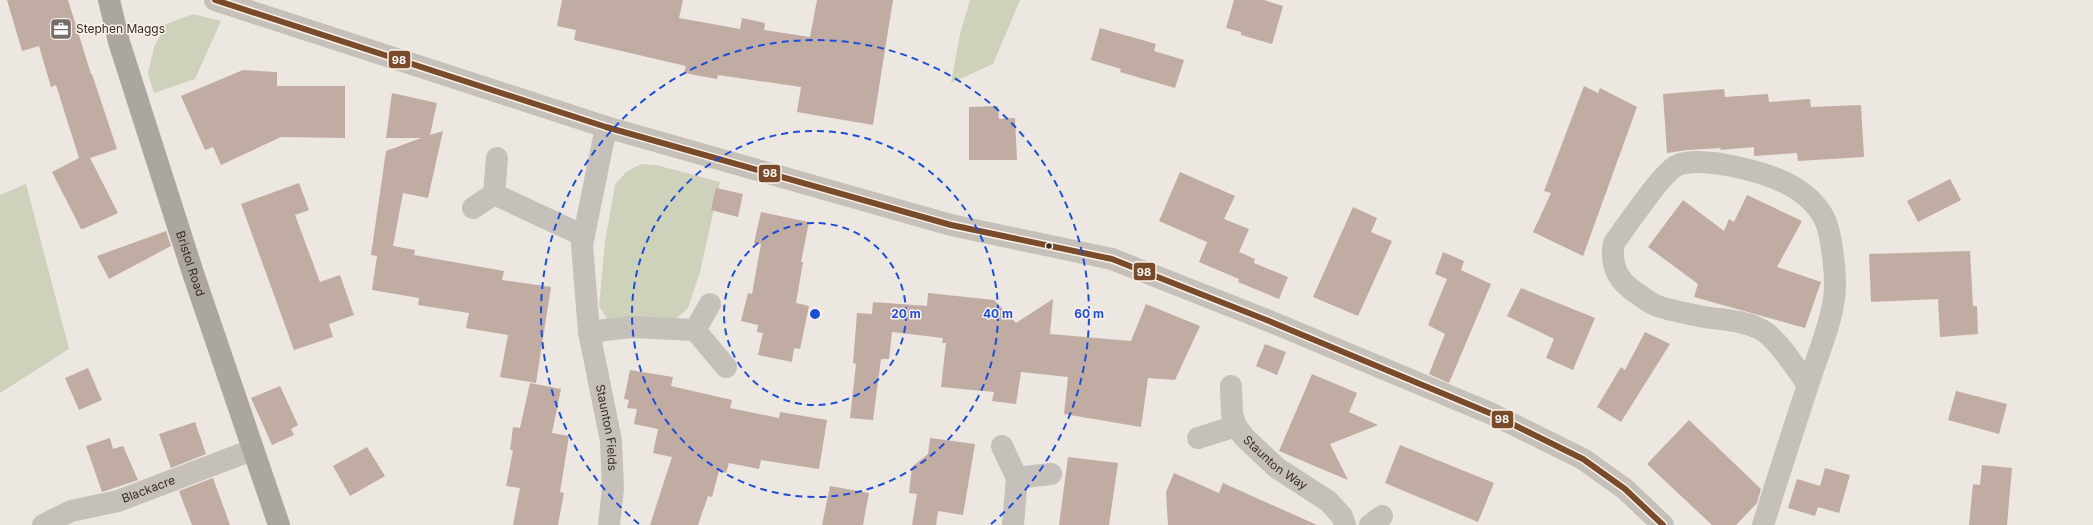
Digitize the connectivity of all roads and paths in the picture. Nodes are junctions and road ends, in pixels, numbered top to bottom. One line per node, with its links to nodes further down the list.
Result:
1 (109, 0): 17 (highway, Bristol Road)
2 (215, 0): 3 (street)
3 (606, 127): 7 (street, Staunton Fields); 25 (street)
4 (497, 158): 5 (street)
5 (494, 194): 6 (street); 7 (street)
6 (473, 208)
7 (584, 236): 10 (street, Staunton Fields)
8 (710, 304): 9 (street)
9 (695, 330): 10 (street); 11 (street)
10 (589, 332): 22 (street, Staunton Fields)
11 (726, 367)
12 (1808, 385): 12 (street); 26 (street)
13 (1231, 386): 14 (street, Staunton Way)
14 (1236, 426): 15 (street); 24 (street, Staunton Way)
15 (1198, 438)
16 (1002, 446): 19 (street)
17 (252, 450): 20 (street, Blackacre); 21 (highway, Bristol Road)
18 (1051, 474): 19 (street)
19 (1017, 478): 23 (street)
20 (43, 525)
21 (279, 525)
22 (609, 525)
23 (1013, 525)
24 (1345, 525)
25 (1663, 525)
26 (1763, 525)

